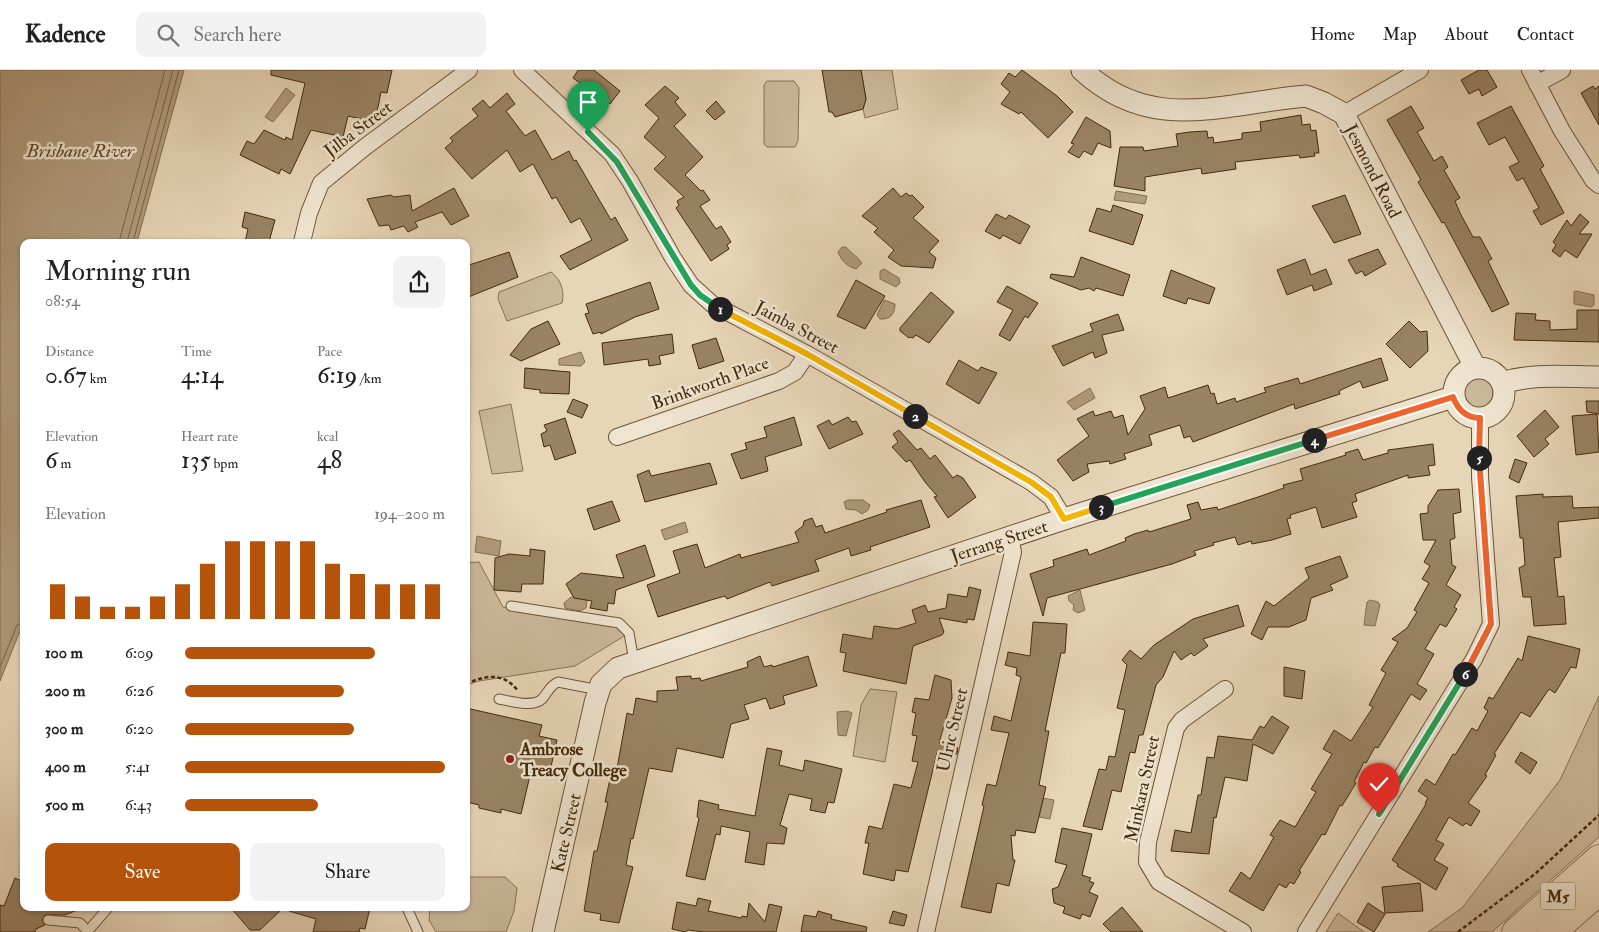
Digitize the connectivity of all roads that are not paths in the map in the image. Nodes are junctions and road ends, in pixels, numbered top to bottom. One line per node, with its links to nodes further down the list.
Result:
1 (469, 70): 9 (street, Jilba Street)
2 (522, 70): 10 (street, Jainba Street)
3 (1082, 70): 7 (street, Jesmond Road)
4 (1420, 70): 7 (street)
5 (1562, 70): 6 (street)
6 (1534, 77): 8 (street)
7 (1344, 114): 11 (street, Jesmond Road)
8 (1599, 185)
9 (303, 239)
10 (807, 354): 16 (street, Brinkworth Place); 17 (street, Jainba Street)
11 (1475, 367): 13 (street); 14 (street)
12 (1599, 377): 13 (street)
13 (1502, 383): 15 (street)
14 (1453, 397): 15 (street); 17 (street, Jerrang Street)
15 (1480, 418): 34 (street)
16 (617, 437)
17 (1064, 519): 18 (street, Jerrang Street)
18 (1010, 537): 20 (street, Jerrang Street); 32 (street, Ulric Street)
19 (511, 606): 20 (lane)
20 (634, 661): 21 (street, Jerrang Street)
21 (603, 684): 23 (lane); 31 (street, Kate Street)
22 (1225, 689): 33 (street, Minkara Street)
23 (499, 699)
24 (1599, 859): 35 (highway, M5)
25 (1599, 891): 36 (highway, M5)
26 (105, 911): 29 (lane)
27 (408, 911): 30 (lane)
28 (48, 920): 29 (lane)
29 (87, 932)
30 (418, 932)
31 (543, 932)
32 (926, 932)
33 (1243, 932)
34 (1306, 932)
35 (1516, 932)
36 (1552, 932)

